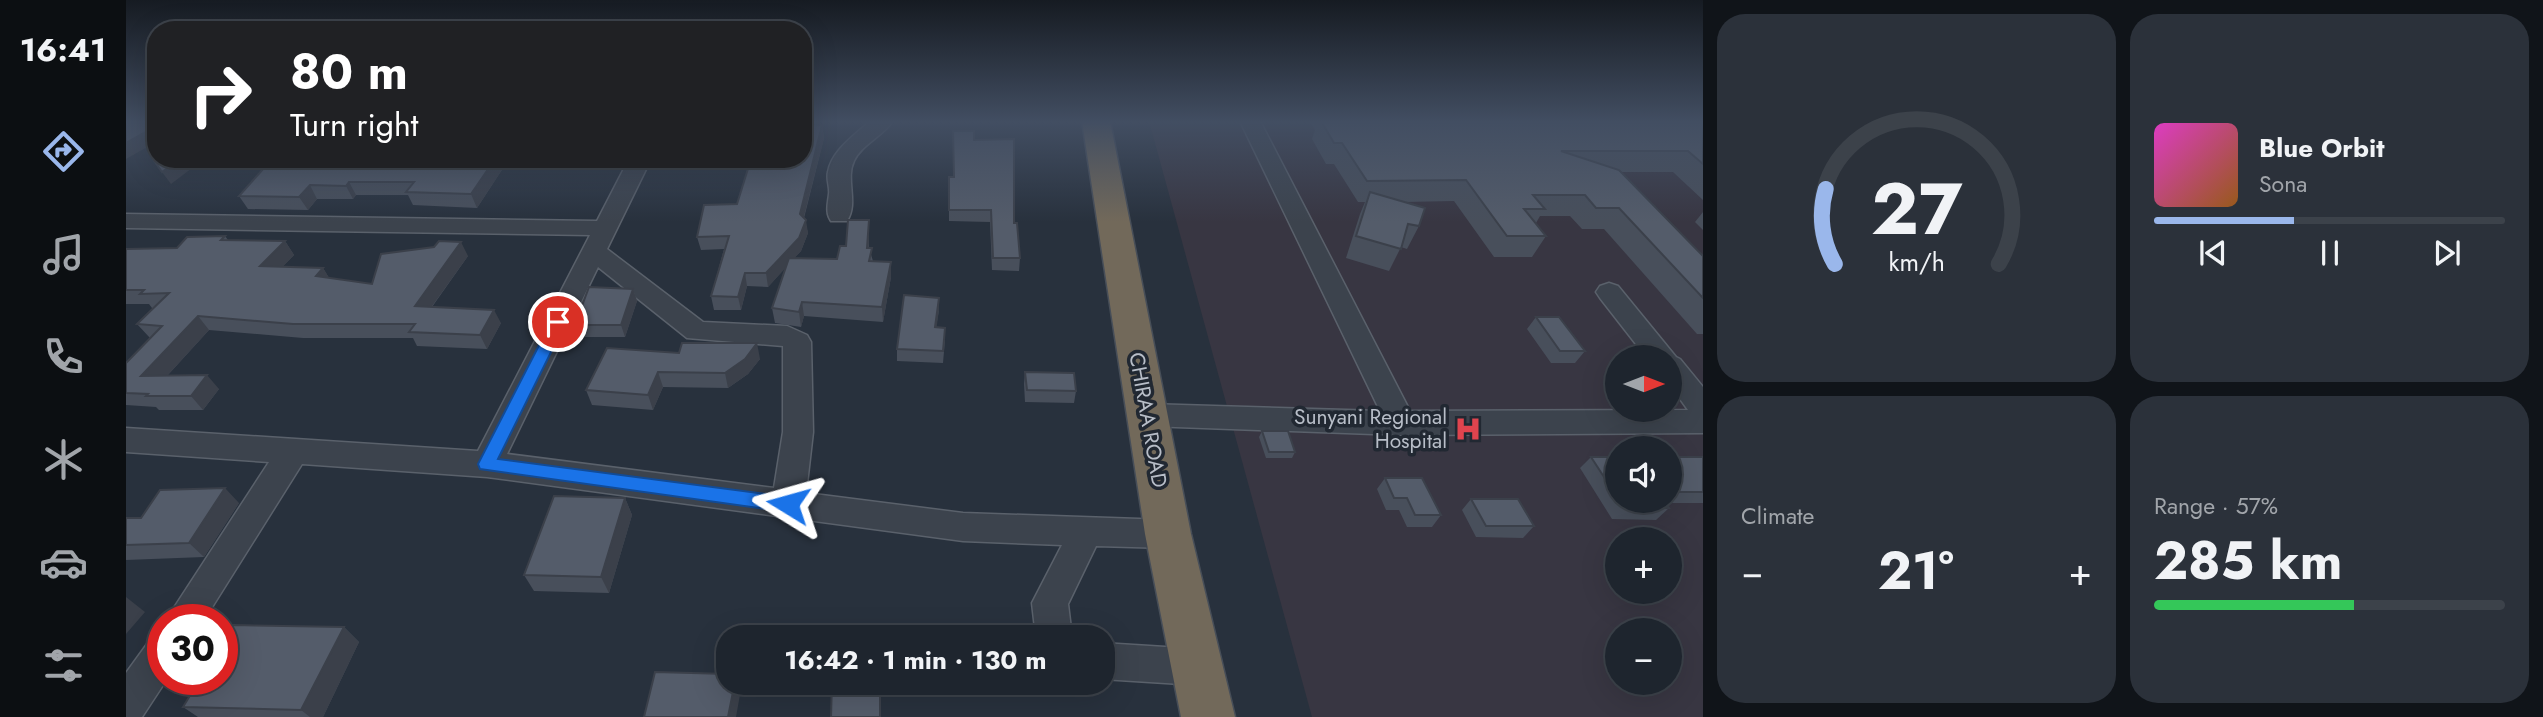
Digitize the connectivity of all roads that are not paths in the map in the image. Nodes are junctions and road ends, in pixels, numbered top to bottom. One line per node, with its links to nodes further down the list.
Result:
1 (847, 154): 5 (street)
2 (1102, 154): 12 (highway, CHIRAA ROAD)
3 (1267, 154): 14 (street)
4 (635, 168): 7 (street)
5 (839, 216)
6 (126, 221): 7 (street)
7 (600, 240): 17 (street); 18 (street)
8 (1609, 292): 9 (street)
9 (1652, 345)
10 (1682, 381): 11 (street)
11 (1703, 407)
12 (1148, 415): 14 (street); 20 (highway, CHIRAA ROAD)
13 (1703, 421): 14 (street)
14 (1402, 422)
15 (126, 440): 16 (street)
16 (292, 453): 17 (street); 21 (street)
17 (486, 464): 18 (street)
18 (788, 504): 19 (street)
19 (1086, 531): 20 (street); 22 (street)
20 (1168, 534): 24 (highway, CHIRAA ROAD)
21 (194, 604)
22 (1053, 625)
23 (1115, 662): 24 (street)
24 (1197, 667): 27 (highway, CHIRAA ROAD)
25 (147, 676): 26 (street)
26 (126, 706)
27 (1208, 717)

